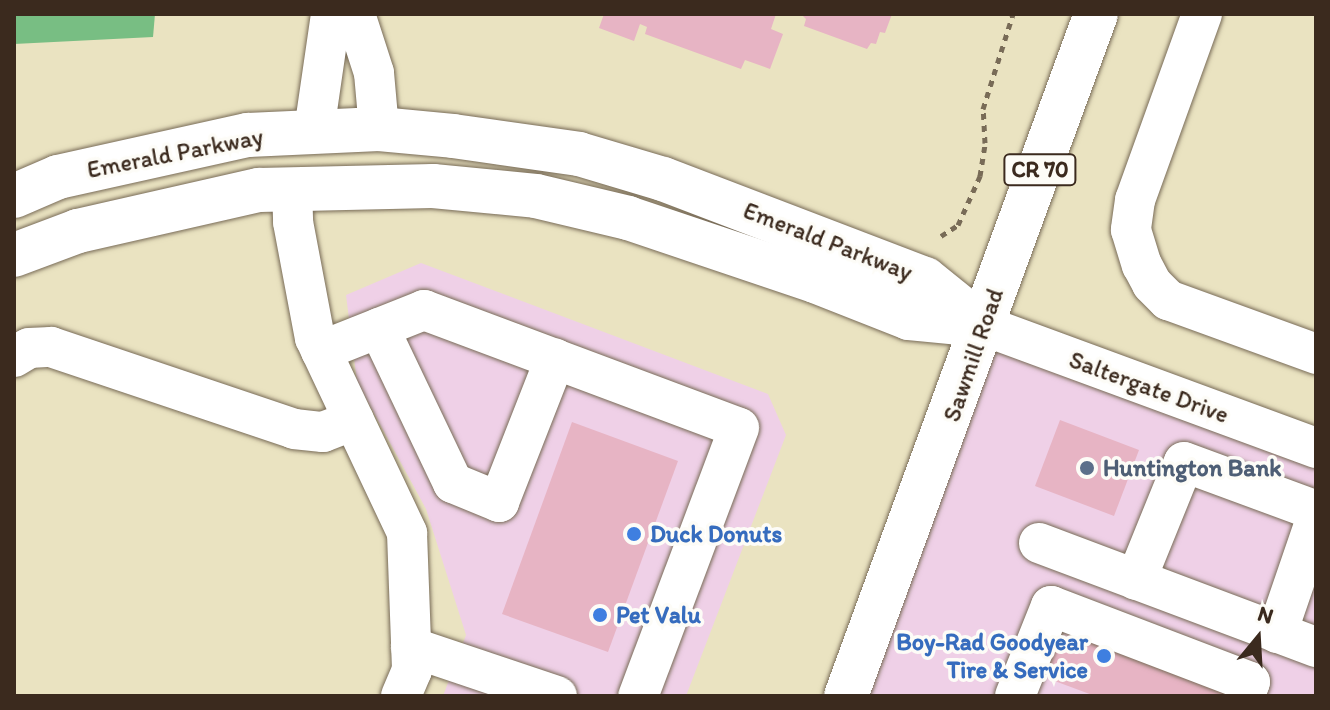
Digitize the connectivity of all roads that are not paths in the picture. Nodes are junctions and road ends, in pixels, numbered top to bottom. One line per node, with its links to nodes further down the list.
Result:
1 (331, 14): 6 (street)
2 (355, 14): 5 (street)
3 (1096, 14): 10 (main road, Sawmill Road / CR 70)
4 (1202, 14): 13 (street)
5 (379, 129): 6 (main road, Emerald Parkway); 10 (main road, Emerald Parkway)
6 (314, 131): 8 (main road, Emerald Parkway)
7 (292, 189): 9 (main road, Emerald Parkway); 10 (main road, Emerald Parkway); 12 (street)
8 (14, 196)
9 (14, 255)
10 (982, 325): 17 (street, Saltergate Drive); 24 (main road, Sawmill Road / CR 70)
11 (379, 328): 12 (street); 15 (street); 15 (street)
12 (321, 351): 16 (street)
13 (1316, 354)
14 (14, 357): 16 (street)
15 (555, 359): 27 (street)
16 (354, 420): 22 (street)
17 (1316, 448)
18 (1316, 517): 20 (street); 21 (street)
19 (1039, 543): 20 (street)
20 (1136, 580): 21 (street)
21 (1277, 633): 23 (street)
22 (411, 647): 25 (street); 26 (street)
23 (1316, 647)
24 (854, 690)
25 (401, 696)
26 (557, 696)
27 (638, 696)
28 (1015, 696): 29 (street)
29 (1245, 696)

